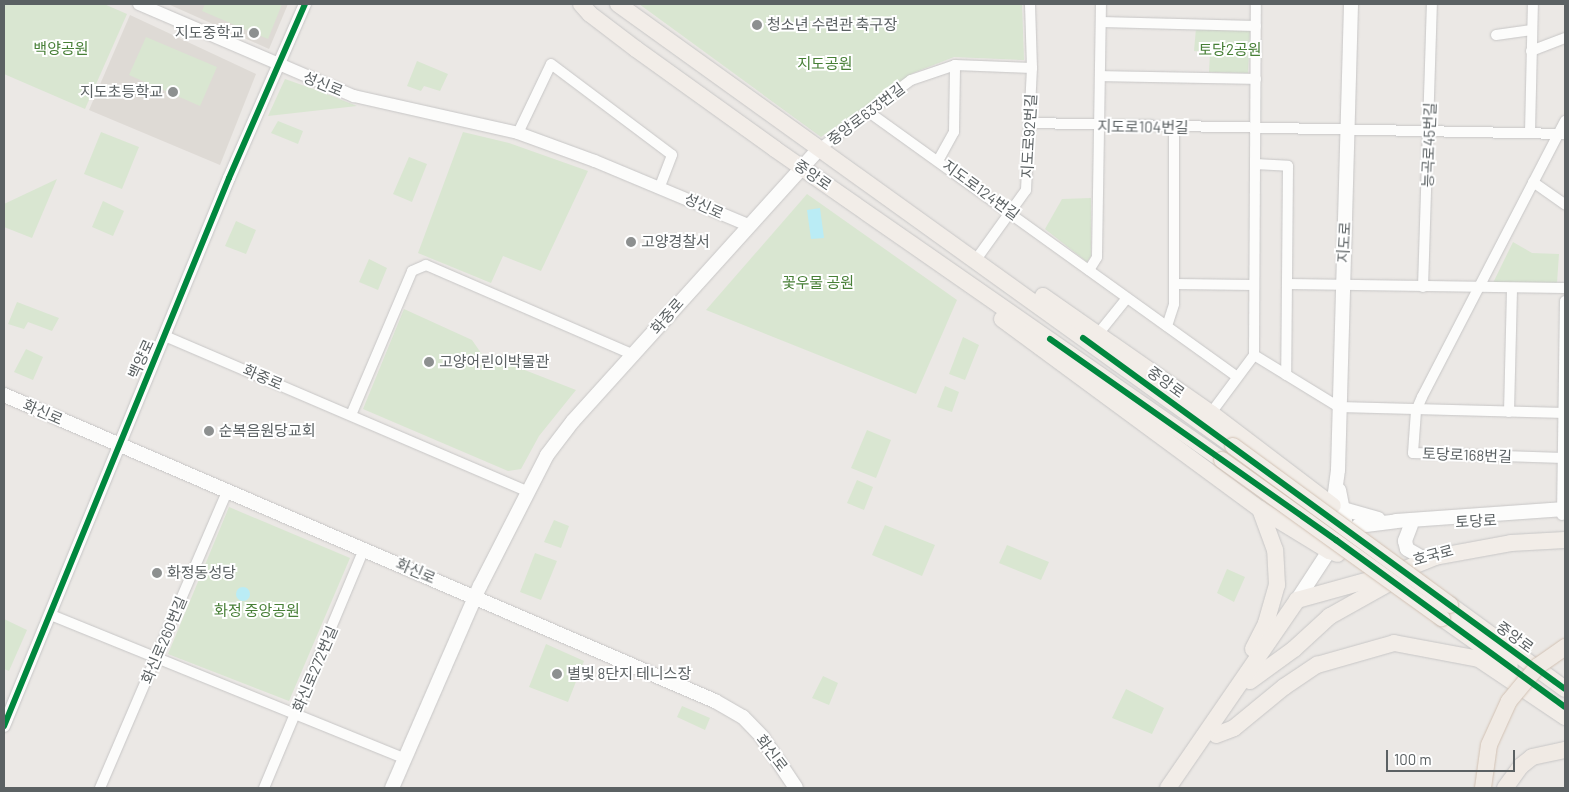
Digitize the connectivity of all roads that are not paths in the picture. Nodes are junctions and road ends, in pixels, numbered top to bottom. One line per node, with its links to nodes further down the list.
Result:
1 (138, 4): 18 (street, 성신로)
2 (305, 4): 18 (street, 백양로)
3 (581, 4): 36 (main road, 중앙로)
4 (618, 4): 33 (main road, 중앙로)
5 (1030, 4): 19 (street, 지도로92번길)
6 (1101, 4): 11 (street)
7 (1256, 4): 12 (street)
8 (1351, 4): 29 (main road, 지도로)
9 (1432, 4): 28 (street, 능곡로45번길)
10 (1533, 4): 13 (street)
11 (1101, 22): 12 (street); 20 (street)
12 (1256, 26): 21 (street)
13 (1532, 30): 14 (street); 16 (street)
14 (1496, 35)
15 (1565, 38): 16 (street)
16 (1531, 51): 30 (street)
17 (955, 65): 19 (street, 중앙로633번길); 22 (street, 중앙로633번길); 34 (street)
18 (277, 66): 31 (street, 성신로); 58 (street, 백양로)
19 (1032, 68): 24 (street, 지도로92번길)
20 (1100, 76): 21 (street); 25 (street)
21 (1256, 79): 27 (street)
22 (870, 113): 33 (street, 중앙로633번길); 34 (street, 지도로124번길)
23 (1565, 121): 32 (street)
24 (1030, 124): 25 (street, 지도로104번길); 40 (street, 지도로92번길)
25 (1099, 126): 26 (street, 지도로104번길); 45 (street)
26 (1174, 128): 27 (street, 지도로104번길); 46 (street)
27 (1255, 129): 29 (street, 지도로104번길); 35 (street)
28 (1430, 130): 29 (street, 지도로104번길); 30 (street, 지도로104번길); 50 (street, 능곡로45번길)
29 (1348, 132): 49 (main road, 지도로)
30 (1530, 132): 32 (street, 지도로104번길)
31 (518, 133): 38 (street, 성신로); 38 (street)
32 (1562, 134): 37 (street)
33 (818, 150): 36 (main road, 화중로); 41 (main road, 중앙로)
34 (939, 159): 40 (street, 지도로124번길)
35 (1255, 164): 47 (street); 48 (street)
36 (802, 166): 42 (main road, 화중로); 43 (main road, 중앙로)
37 (1532, 182): 39 (street); 51 (street)
38 (660, 187): 42 (street, 성신로)
39 (1565, 204)
40 (1010, 212): 44 (street, 지도로92번길); 45 (street, 지도로124번길)
41 (919, 221): 44 (main road); 87 (main road, 중앙로, bridge)
42 (748, 226): 59 (main road, 화중로)
43 (887, 227): 75 (main road); 87 (main road, 중앙로, bridge)
44 (980, 254): 57 (main road)
45 (1089, 270): 54 (street, 지도로124번길)
46 (1174, 284): 48 (street); 56 (street)
47 (1287, 284): 49 (street); 61 (street)
48 (1254, 285): 60 (street)
49 (1342, 285): 50 (street); 64 (main road, 지도로)
50 (1423, 287): 51 (street)
51 (1477, 288): 52 (street); 65 (street)
52 (1512, 288): 53 (street); 66 (street)
53 (1565, 288)
54 (1127, 298): 56 (street, 지도로124번길); 57 (street)
55 (1565, 301): 68 (street)
56 (1166, 326): 62 (street, 지도로124번길)
57 (1098, 334): 67 (main road)
58 (165, 336): 69 (street, 화중로); 70 (street, 백양로)
59 (634, 355): 69 (street); 74 (main road, 화중로)
60 (1254, 355): 61 (street); 62 (street)
61 (1286, 375): 64 (street)
62 (1237, 377): 67 (street)
63 (4, 395): 70 (main road, 화신로)
64 (1339, 407): 65 (street); 72 (main road, 지도로)
65 (1416, 411): 66 (street); 71 (street, 토당로168번길)
66 (1510, 412): 68 (street)
67 (1211, 413): 76 (main road)
68 (1564, 413): 71 (street)
69 (351, 414): 74 (street, 화중로)
70 (118, 444): 73 (main road, 화신로); 88 (street, 백양로)
71 (1563, 458): 77 (street)
72 (1337, 480): 76 (main road, 지도로); 78 (main road)
73 (228, 491): 83 (main road, 화신로); 90 (street, 화신로260번길)
74 (526, 492): 85 (main road, 화중로)
75 (1260, 509): 82 (main road); 93 (main road)
76 (1340, 510): 78 (main road, 토당로); 82 (main road, 지도로)
77 (1564, 512): 78 (main road, 토당로); 79 (main road, 토당로)
78 (1384, 523): 79 (main road, 토당로); 82 (main road, 토당로)
79 (1411, 525): 84 (main road)
80 (1565, 540): 84 (main road, 호국로)
81 (1565, 547): 91 (main road, 호국로)
82 (1336, 548): 86 (main road, 지도로)
83 (364, 549): 85 (main road, 화신로); 95 (street, 화신로272번길)
84 (1435, 557): 86 (main road, 호국로)
85 (475, 596): 100 (main road, 화중로); 104 (main road, 화신로)
86 (1303, 599): 91 (main road, 호국로); 93 (main road)
87 (1446, 612): 92 (main road, 중앙로); 94 (main road, 중앙로)
88 (51, 615): 90 (street); 97 (street, 백양로)
89 (1565, 646): 107 (highway, bridge)
90 (156, 658): 95 (street); 101 (street, 화신로260번길)
91 (1250, 681): 98 (main road, 호국로)
92 (1565, 689)
93 (1230, 696): 105 (main road)
94 (1565, 707)
95 (296, 715): 100 (street); 102 (street, 화신로272번길)
96 (1565, 716): 98 (main road)
97 (4, 726)
98 (1216, 735): 106 (main road, 호국로)
99 (1565, 750): 108 (highway)
100 (405, 759): 103 (main road, 화중로)
101 (100, 788)
102 (264, 788)
103 (392, 788)
104 (796, 788)
105 (1168, 788)
106 (1180, 788)
107 (1483, 788)
108 (1505, 788)

